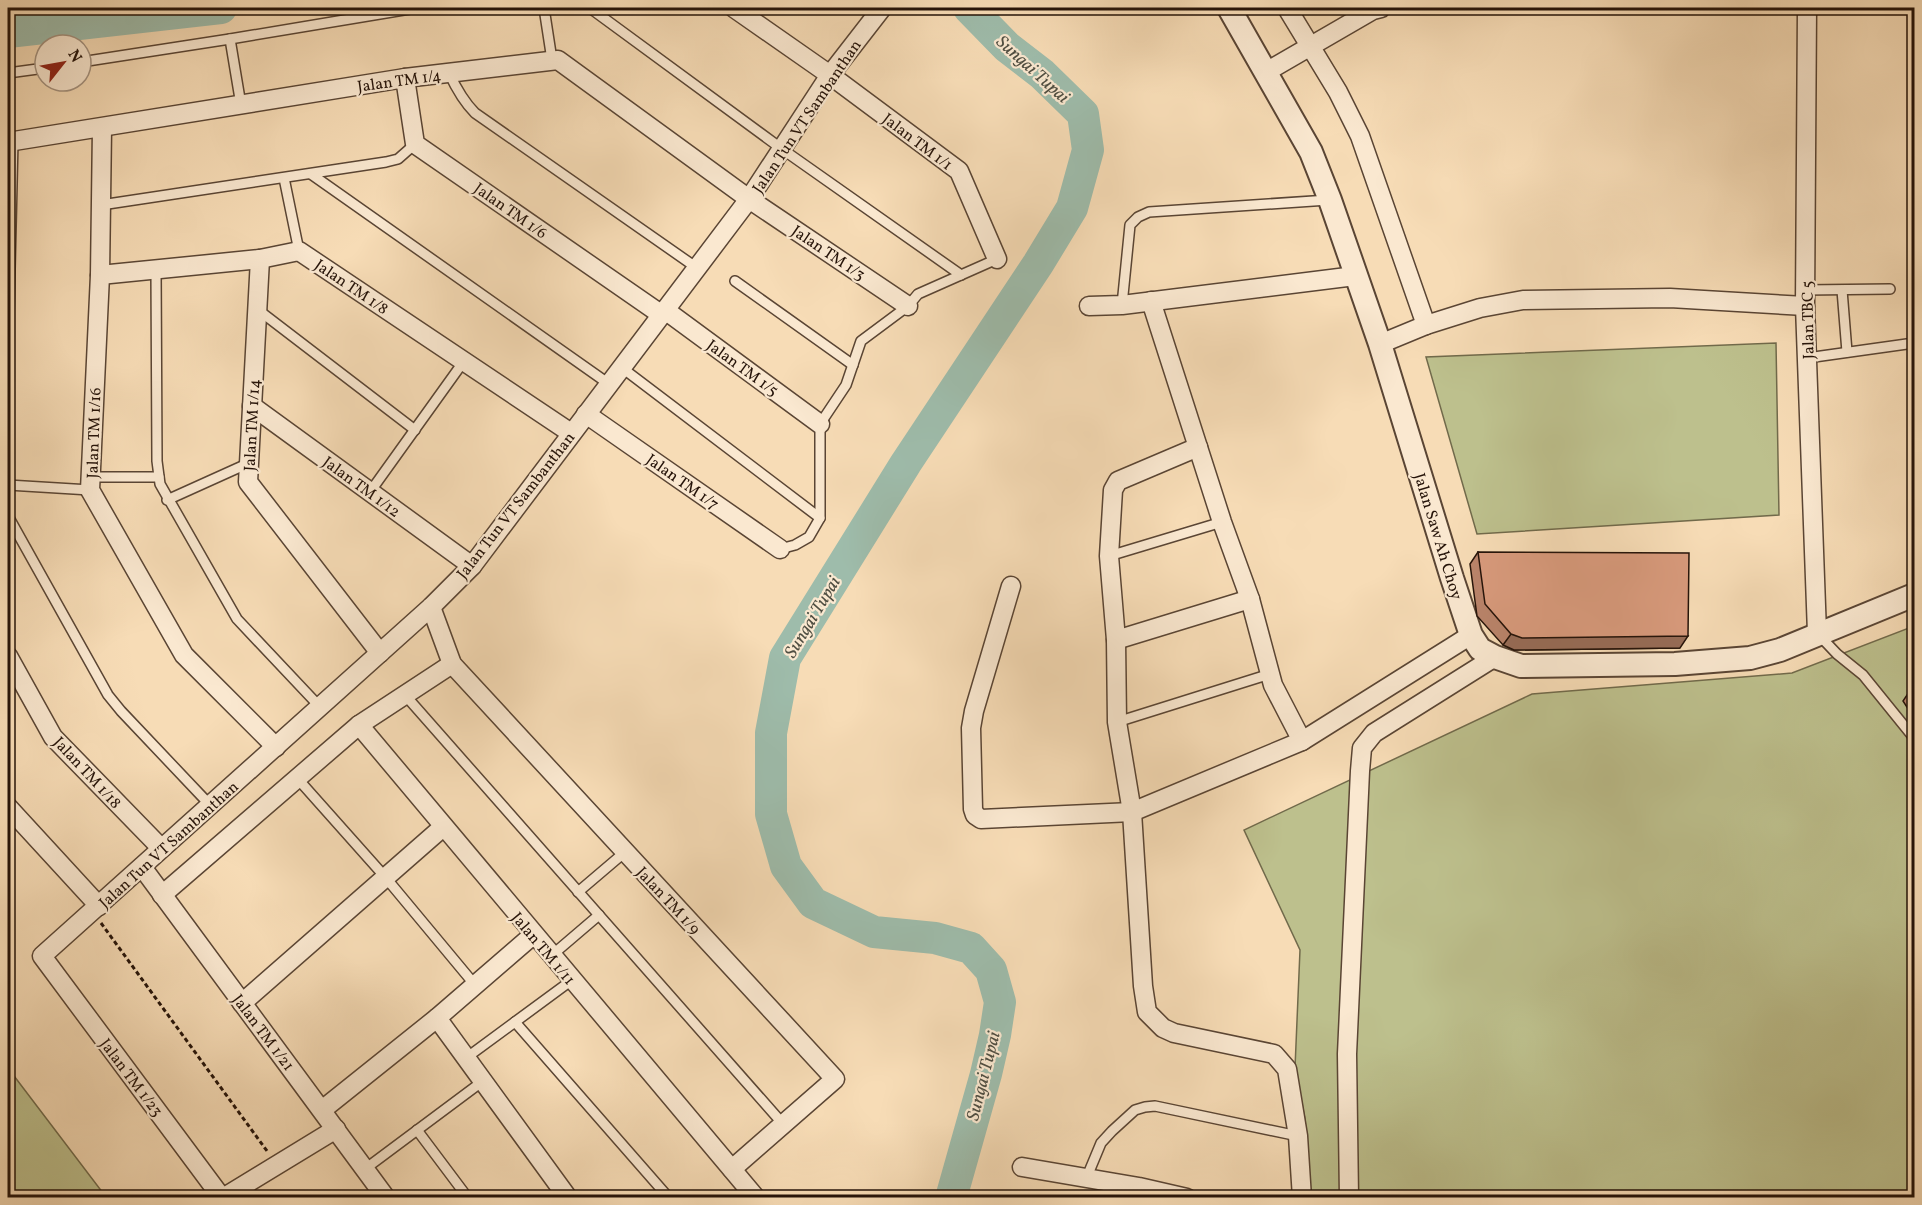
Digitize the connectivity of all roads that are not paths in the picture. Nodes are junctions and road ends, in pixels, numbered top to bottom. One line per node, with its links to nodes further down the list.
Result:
1 (416, 8): 10 (lane)
2 (544, 8): 13 (lane)
3 (590, 8): 24 (lane)
4 (734, 8): 18 (street, Jalan TM 1/1)
5 (882, 8): 18 (street, Jalan Tun VT Sambanthan)
6 (1229, 8): 15 (street, Jalan Saw Ah Choy)
7 (1287, 8): 11 (street)
8 (1381, 8): 11 (street)
9 (1807, 8): 41 (street, Jalan TBC 5)
10 (230, 39): 12 (lane); 20 (lane)
11 (1310, 45): 15 (street); 48 (street)
12 (93, 60)
13 (552, 60): 17 (street, Jalan TM 1/4); 27 (street)
14 (33, 70): 16 (lane)
15 (1266, 72): 28 (street, Jalan Saw Ah Choy)
16 (8, 73)
17 (449, 73): 19 (street, Jalan TM 1/4); 33 (lane)
18 (830, 75): 24 (street, Jalan Tun VT Sambanthan); 32 (street, Jalan TM 1/1)
19 (405, 78): 20 (street, Jalan TM 1/4); 23 (street)
20 (241, 105): 21 (street, Jalan TM 1/4)
21 (102, 128): 22 (street, Jalan TM 1/4); 29 (street, Jalan TM 1/16)
22 (10, 142): 52 (lane)
23 (416, 144): 25 (lane); 47 (street, Jalan TM 1/6)
24 (782, 149): 27 (street, Jalan Tun VT Sambanthan); 35 (lane)
25 (311, 174): 26 (lane); 57 (lane)
26 (284, 178): 29 (lane); 30 (lane)
27 (750, 199): 33 (street, Jalan Tun VT Sambanthan); 44 (street, Jalan TM 1/3)
28 (1330, 200): 37 (street, Jalan Saw Ah Choy); 43 (lane)
29 (101, 206): 36 (street, Jalan TM 1/16)
30 (299, 250): 31 (street, Jalan TM 1/8); 54 (street, Jalan TM 1/8)
31 (260, 259): 34 (street, Jalan TM 1/8); 46 (street, Jalan TM 1/14)
32 (997, 259): 35 (lane)
33 (697, 268): 47 (street, Jalan Tun VT Sambanthan)
34 (156, 270): 36 (street, Jalan TM 1/8); 65 (lane)
35 (961, 275): 44 (lane)
36 (100, 276): 66 (street, Jalan TM 1/16)
37 (1355, 276): 42 (street); 50 (street, Jalan Saw Ah Choy)
38 (735, 281): 55 (lane)
39 (1890, 289): 40 (lane)
40 (1842, 290): 41 (lane); 51 (lane)
41 (1805, 298): 48 (street); 53 (street, Jalan TBC 5)
42 (1151, 302): 43 (street); 63 (street)
43 (1122, 305): 45 (street)
44 (908, 306): 55 (lane)
45 (1089, 306)
46 (257, 309): 58 (street, Jalan TM 1/14); 61 (lane)
47 (664, 312): 56 (street, Jalan Tun VT Sambanthan); 60 (street, Jalan TM 1/5)
48 (1426, 326): 50 (street)
49 (1914, 343): 51 (lane)
50 (1380, 344): 81 (street, Jalan Saw Ah Choy)
51 (1847, 352): 53 (lane)
52 (8, 354)
53 (1807, 358): 80 (street, Jalan TBC 5)
54 (464, 361): 61 (lane); 62 (street, Jalan TM 1/8)
55 (853, 365): 60 (lane)
56 (621, 367): 57 (street, Jalan Tun VT Sambanthan); 71 (lane)
57 (609, 384): 59 (street, Jalan Tun VT Sambanthan)
58 (252, 406): 64 (street, Jalan TM 1/14); 68 (street, Jalan TM 1/12)
59 (586, 414): 62 (street, Jalan Tun VT Sambanthan); 73 (street, Jalan TM 1/7)
60 (820, 424): 71 (lane)
61 (415, 430): 68 (lane)
62 (571, 433): 75 (street, Jalan Tun VT Sambanthan)
63 (1198, 447): 72 (street); 74 (street)
64 (249, 463): 69 (lane); 83 (street, Jalan TM 1/14)
65 (159, 477): 66 (lane); 69 (lane)
66 (91, 483): 67 (lane); 94 (street, Jalan TM 1/16)
67 (8, 485)
68 (370, 492): 75 (street, Jalan TM 1/12)
69 (167, 500): 89 (lane)
70 (8, 516): 96 (lane)
71 (820, 518): 73 (lane)
72 (1222, 522): 74 (lane); 78 (street)
73 (780, 549)
74 (1109, 556): 82 (street)
75 (472, 566): 79 (street, Jalan Tun VT Sambanthan)
76 (1011, 586): 98 (street)
77 (1914, 595): 80 (street, Jalan Saw Ah Choy)
78 (1250, 600): 82 (street); 87 (street)
79 (431, 607): 83 (street, Jalan Tun VT Sambanthan); 86 (street, Jalan TM 1/9)
80 (1817, 633): 85 (street, Jalan Saw Ah Choy); 92 (lane)
81 (1471, 635): 85 (street, Jalan Saw Ah Choy); 93 (street)
82 (1116, 640): 90 (street)
83 (380, 653): 89 (street, Jalan Tun VT Sambanthan)
84 (8, 656): 100 (street, Jalan TM 1/18)
85 (1495, 657): 136 (street)
86 (452, 664): 88 (street); 101 (street, Jalan TM 1/9)
87 (1270, 675): 90 (lane); 93 (street)
88 (405, 695): 91 (street); 104 (lane)
89 (320, 707): 94 (street, Jalan Tun VT Sambanthan)
90 (1117, 722): 98 (street)
91 (359, 725): 95 (street); 99 (street, Jalan TM 1/11)
92 (1914, 738)
93 (1302, 741): 98 (street)
94 (276, 747): 96 (street, Jalan Tun VT Sambanthan)
95 (297, 778): 103 (lane); 105 (street)
96 (210, 806): 100 (street, Jalan Tun VT Sambanthan)
97 (8, 807): 106 (street)
98 (1132, 812): 122 (street)
99 (443, 827): 103 (street); 108 (street, Jalan TM 1/11)
100 (161, 848): 102 (street, Jalan Tun VT Sambanthan)
101 (625, 852): 104 (lane); 119 (street, Jalan TM 1/9)
102 (142, 867): 105 (street, Jalan TM 1/21); 106 (street, Jalan Tun VT Sambanthan)
103 (386, 878): 112 (lane); 113 (street)
104 (578, 892): 107 (lane)
105 (162, 895): 113 (street, Jalan TM 1/21)
106 (96, 909): 109 (street, Jalan Tun VT Sambanthan)
107 (598, 915): 110 (lane); 119 (lane)
108 (533, 935): 110 (street, Jalan TM 1/11); 112 (street)
109 (42, 956): 128 (street, Jalan TM 1/23)
110 (551, 956): 111 (street, Jalan TM 1/11)
111 (572, 980): 115 (lane); 125 (street, Jalan TM 1/11)
112 (475, 985): 114 (street)
113 (242, 1003): 118 (street, Jalan TM 1/21)
114 (437, 1018): 116 (street); 118 (street)
115 (515, 1022): 116 (lane); 132 (lane)
116 (466, 1058): 117 (street)
117 (483, 1081): 121 (lane); 131 (street)
118 (322, 1110): 120 (street, Jalan TM 1/21)
119 (783, 1124): 125 (street, Jalan TM 1/9)
120 (336, 1129): 124 (street, Jalan TM 1/21); 128 (street)
121 (417, 1130): 124 (lane); 130 (lane)
122 (1298, 1136): 126 (lane); 135 (street)
123 (1022, 1167): 126 (street)
124 (365, 1169): 129 (street, Jalan TM 1/21)
125 (732, 1169): 133 (street, Jalan TM 1/11)
126 (1086, 1179): 127 (street)
127 (1138, 1192): 134 (street)
128 (222, 1197)
129 (386, 1197)
130 (468, 1197)
131 (568, 1197)
132 (669, 1197)
133 (756, 1197)
134 (1187, 1197)
135 (1302, 1197)
136 (1349, 1197)

